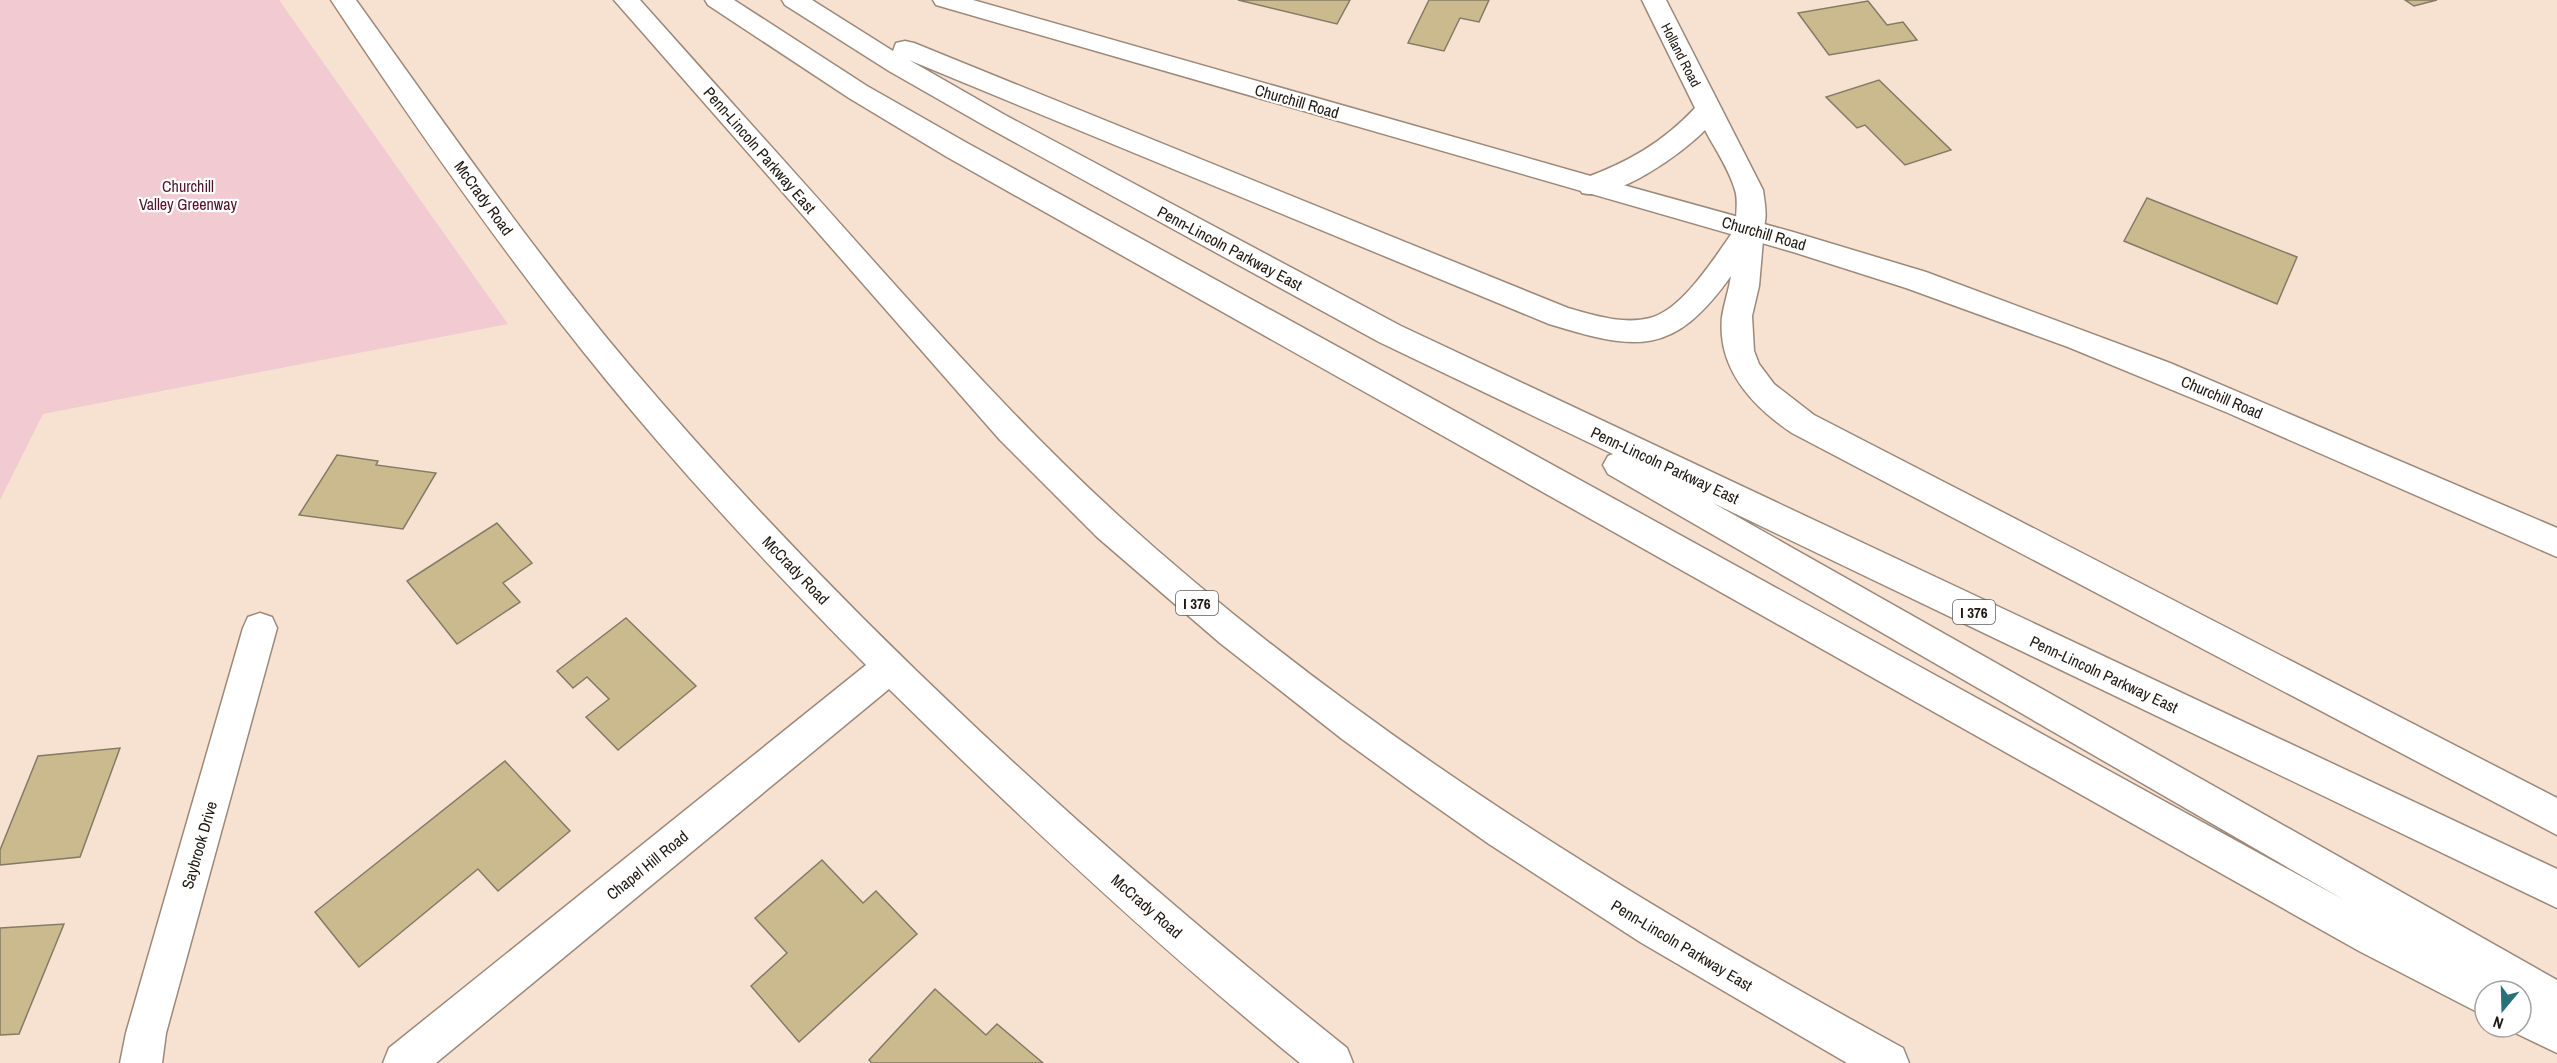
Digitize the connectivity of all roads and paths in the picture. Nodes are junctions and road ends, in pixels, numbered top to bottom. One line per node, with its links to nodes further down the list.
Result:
1 (343, 0): 13 (main road, McCrady Road)
2 (626, 0): 23 (main road, Penn-Lincoln Parkway East / I 376)
3 (717, 0): 16 (main road)
4 (945, 0): 8 (main road, Churchill Road)
5 (1653, 0): 7 (main road, Holland Road)
6 (803, 6): 9 (main road); 10 (main road, Penn-Lincoln Parkway East / I 376)
7 (1708, 110): 8 (main road); 9 (main road, Holland Road)
8 (1592, 186): 9 (main road, Churchill Road)
9 (1750, 228): 11 (main road, Churchill Road); 14 (main road, Holland Road)
10 (1390, 334): 15 (main road, Penn-Lincoln Parkway East / I 376); 17 (main road)
11 (2557, 543)
12 (260, 628): 20 (main road, Saybrook Drive)
13 (890, 666): 21 (main road, Chapel Hill Road); 22 (main road, McCrady Road)
14 (2557, 817)
15 (2557, 889)
16 (2473, 990)
17 (2557, 1003)
18 (2533, 1021): 19 (main road)
19 (2557, 1033)
20 (141, 1063)
21 (404, 1063)
22 (1332, 1063)
23 (1888, 1063)

